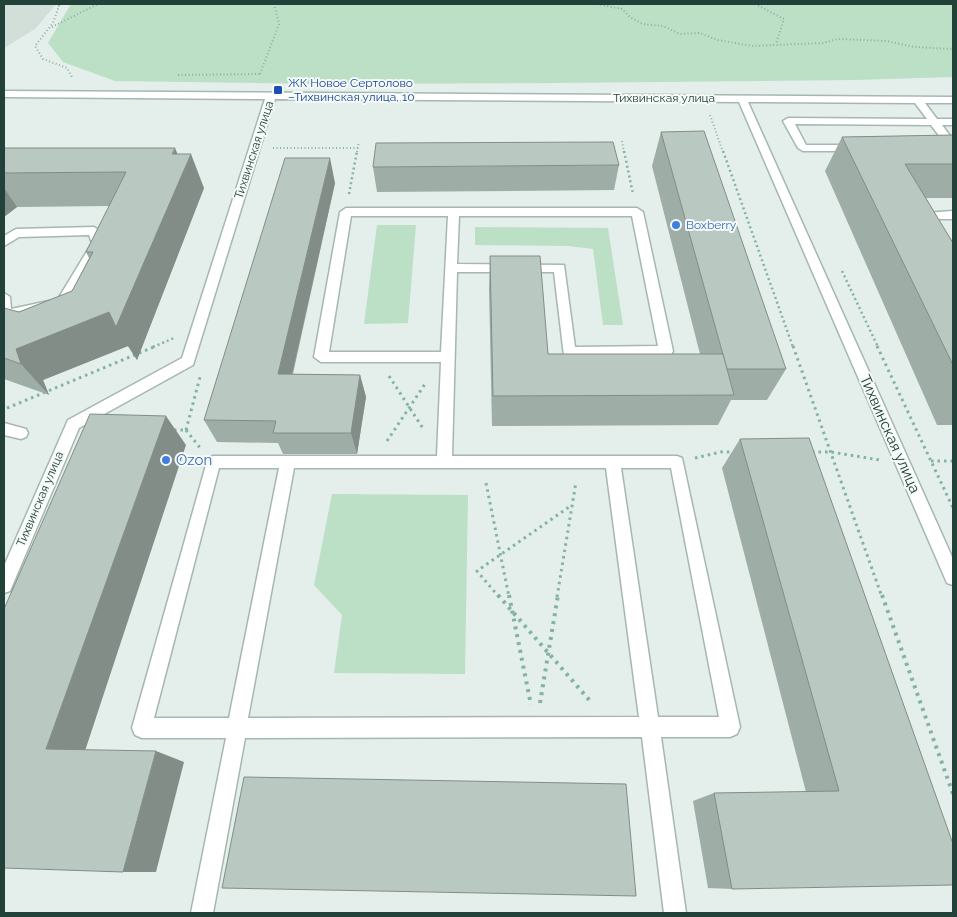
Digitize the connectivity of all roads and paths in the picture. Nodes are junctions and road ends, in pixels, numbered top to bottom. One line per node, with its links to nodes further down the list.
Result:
1 (55, 4): 6 (path)
2 (98, 4): 6 (path)
3 (274, 4): 9 (path)
4 (597, 4): 7 (path)
5 (755, 4): 7 (path)
6 (51, 28): 11 (path)
7 (776, 44): 8 (path)
8 (953, 49)
9 (260, 74): 10 (path); 13 (path)
10 (174, 76)
11 (81, 77)
12 (4, 94): 13 (street)
13 (271, 96): 14 (street, Тихвинская улица); 36 (street, Тихвинская улица)
14 (742, 98): 15 (street, Тихвинская улица); 61 (street, Тихвинская улица)
15 (918, 100): 16 (street, Тихвинская улица); 18 (street)
16 (953, 100)
17 (709, 112): 47 (path)
18 (936, 122): 19 (street); 24 (street); 25 (street)
19 (953, 122)
20 (622, 141): 28 (path)
21 (359, 142): 23 (path)
22 (264, 148): 23 (path)
23 (358, 148): 26 (path)
24 (868, 148)
25 (950, 148)
26 (346, 212): 27 (street); 37 (street)
27 (454, 212): 28 (street); 33 (street)
28 (637, 212): 33 (street)
29 (953, 215): 30 (street)
30 (931, 237)
31 (4, 242): 35 (street)
32 (839, 264): 49 (path)
33 (451, 268): 38 (street)
34 (4, 297): 35 (street)
35 (4, 314)
36 (198, 328): 41 (path); 62 (street, Тихвинская улица)
37 (376, 357): 38 (street); 40 (path)
38 (448, 357): 40 (path); 53 (street)
39 (201, 374): 43 (path)
40 (409, 407): 52 (path); 53 (path)
41 (4, 409)
42 (4, 429): 44 (street)
43 (167, 430)
44 (21, 433)
45 (741, 452): 57 (path)
46 (811, 452): 47 (path)
47 (831, 452): 48 (path); 69 (path)
48 (883, 461)
49 (931, 461): 50 (path); 59 (path)
50 (953, 461)
51 (288, 462): 52 (street); 68 (street); 68 (street)
52 (372, 462): 53 (street)
53 (444, 462): 54 (street)
54 (482, 462): 55 (street); 60 (path)
55 (579, 462): 56 (street); 58 (path)
56 (613, 462): 57 (street); 67 (street)
57 (677, 462): 67 (street)
58 (572, 505): 60 (path); 64 (path)
59 (953, 508)
60 (501, 554): 63 (path); 63 (path)
61 (953, 577)
62 (4, 585)
63 (512, 611): 64 (path); 65 (path)
64 (548, 652): 65 (path); 66 (path)
65 (536, 727): 66 (street); 68 (street)
66 (613, 727): 67 (street)
67 (650, 727): 71 (street)
68 (237, 728): 70 (street)
69 (953, 794)
70 (202, 913)
71 (675, 913)

